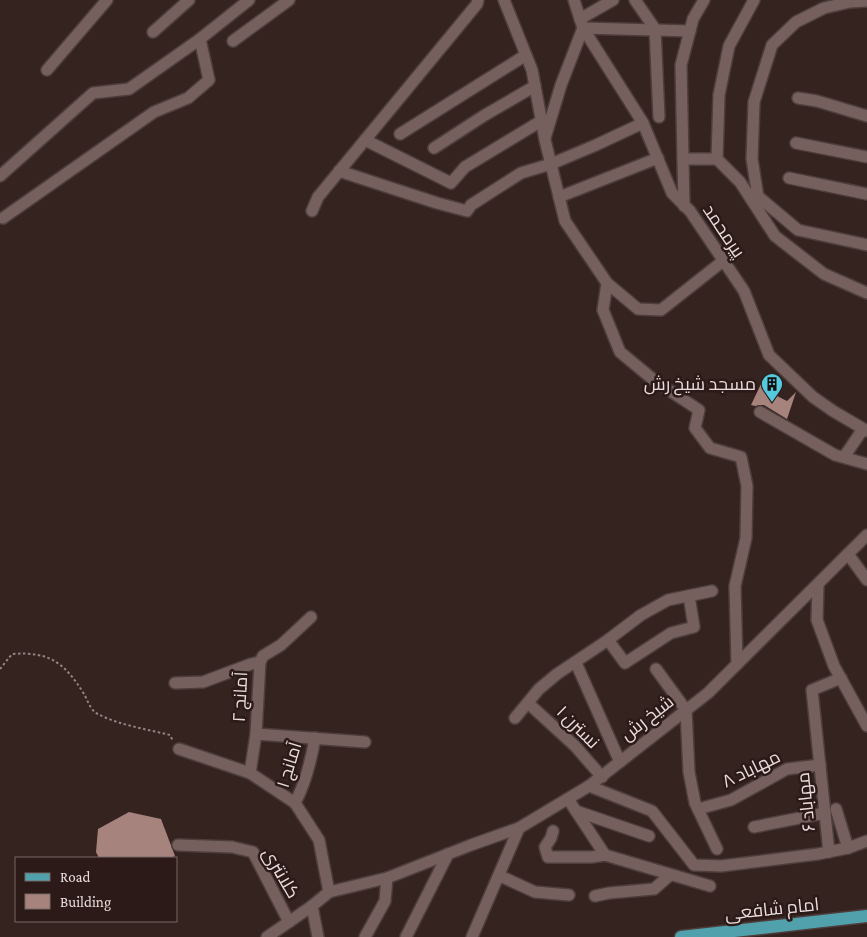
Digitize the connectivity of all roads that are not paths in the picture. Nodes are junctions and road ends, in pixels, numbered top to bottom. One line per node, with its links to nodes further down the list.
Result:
1 (107, 0): 20 (street)
2 (189, 0): 16 (street)
3 (249, 0): 17 (street)
4 (288, 0): 18 (street)
5 (504, 0): 19 (street)
6 (574, 0): 13 (street)
7 (613, 0): 13 (street)
8 (635, 0): 14 (street)
9 (704, 0): 15 (street, پیرمحمد)
10 (754, 0): 35 (street)
11 (474, 1): 28 (street)
12 (867, 1): 43 (street)
13 (581, 23): 14 (street); 26 (street); 29 (street)
14 (655, 29): 15 (street); 24 (street)
15 (690, 31): 34 (street, پیرمحمد)
16 (153, 32)
17 (200, 39): 38 (street); 46 (street)
18 (233, 41)
19 (526, 55): 21 (street); 27 (street)
20 (46, 70)
21 (535, 86): 25 (street); 31 (street)
22 (798, 98): 23 (street)
23 (867, 116)
24 (659, 117)
25 (541, 121): 28 (street); 29 (street)
26 (643, 122): 32 (street); 36 (street)
27 (400, 134)
28 (365, 140): 37 (street)
29 (545, 140): 36 (street)
30 (796, 143): 33 (street)
31 (434, 148)
32 (658, 158): 42 (street); 44 (street)
33 (867, 158)
34 (683, 159): 35 (street); 44 (street, پیرمحمد)
35 (717, 159): 40 (street)
36 (551, 164): 37 (street); 42 (street)
37 (340, 171): 45 (street)
38 (0, 176)
39 (789, 178): 41 (street)
40 (740, 182): 43 (street); 50 (street)
41 (867, 194)
42 (559, 197): 49 (street)
43 (758, 197): 47 (street)
44 (684, 206): 48 (street, پیرمحمد)
45 (312, 211)
46 (3, 218)
47 (867, 245)
48 (723, 261): 49 (street); 52 (street, پیرمحمد)
49 (607, 283): 65 (street)
50 (867, 293)
51 (760, 412): 53 (street)
52 (865, 430): 53 (street)
53 (844, 457): 54 (street)
54 (867, 464)
55 (867, 535): 56 (street, شیخ رش)
56 (848, 554): 57 (street); 58 (street, شیخ رش)
57 (867, 580)
58 (818, 585): 65 (street, شیخ رش); 67 (street)
59 (712, 591): 60 (street)
60 (689, 596): 62 (street); 62 (street)
61 (311, 618): 63 (street, آمانج ۲)
62 (608, 640): 64 (street)
63 (260, 662): 68 (street); 73 (street, آمانج ۲)
64 (576, 662): 69 (street); 77 (street)
65 (737, 664): 70 (street, شیخ رش)
66 (656, 669): 70 (street)
67 (841, 678): 72 (street); 78 (street, مهاباد ۶)
68 (175, 683)
69 (528, 703): 71 (street); 80 (street, نسترن ۱)
70 (686, 710): 77 (street, شیخ رش); 84 (street)
71 (515, 718)
72 (867, 726)
73 (256, 734): 74 (street); 79 (street, آمانج ۲)
74 (315, 738): 75 (street); 83 (street, آمانج ۱)
75 (365, 742)
76 (179, 749): 79 (street)
77 (620, 762): 80 (street, شیخ رش)
78 (820, 765): 84 (street, مهاباد ۸); 86 (street, مهاباد ۶)
79 (250, 773): 83 (street)
80 (602, 777): 81 (street, شیخ رش)
81 (589, 786): 82 (street, شیخ رش); 95 (street)
82 (568, 799): 85 (street); 88 (street, شیخ رش)
83 (295, 803): 102 (street)
84 (698, 809): 94 (street)
85 (576, 811): 90 (street); 97 (street)
86 (830, 811): 87 (street); 93 (street); 95 (street, مهاباد ۶)
87 (754, 827)
88 (519, 828): 96 (street, شیخ رش); 99 (street)
89 (553, 831): 97 (street)
90 (648, 836)
91 (867, 841): 93 (street)
92 (178, 844): 107 (street, کلانتری)
93 (848, 848): 95 (street)
94 (717, 849)
95 (829, 852)
96 (448, 854): 100 (street, شیخ رش); 112 (street)
97 (606, 855): 98 (street)
98 (670, 875): 101 (street); 104 (street)
99 (500, 876): 103 (street); 108 (street)
100 (387, 878): 102 (street, شیخ رش); 111 (street)
101 (710, 886)
102 (330, 892): 105 (street)
103 (569, 895)
104 (595, 896)
105 (312, 906): 107 (street); 110 (street)
106 (867, 916): 113 (main road, امام شافعی)
107 (289, 922): 109 (street)
108 (471, 936)
109 (267, 937)
110 (318, 937)
111 (365, 937)
112 (406, 937)
113 (681, 937)

